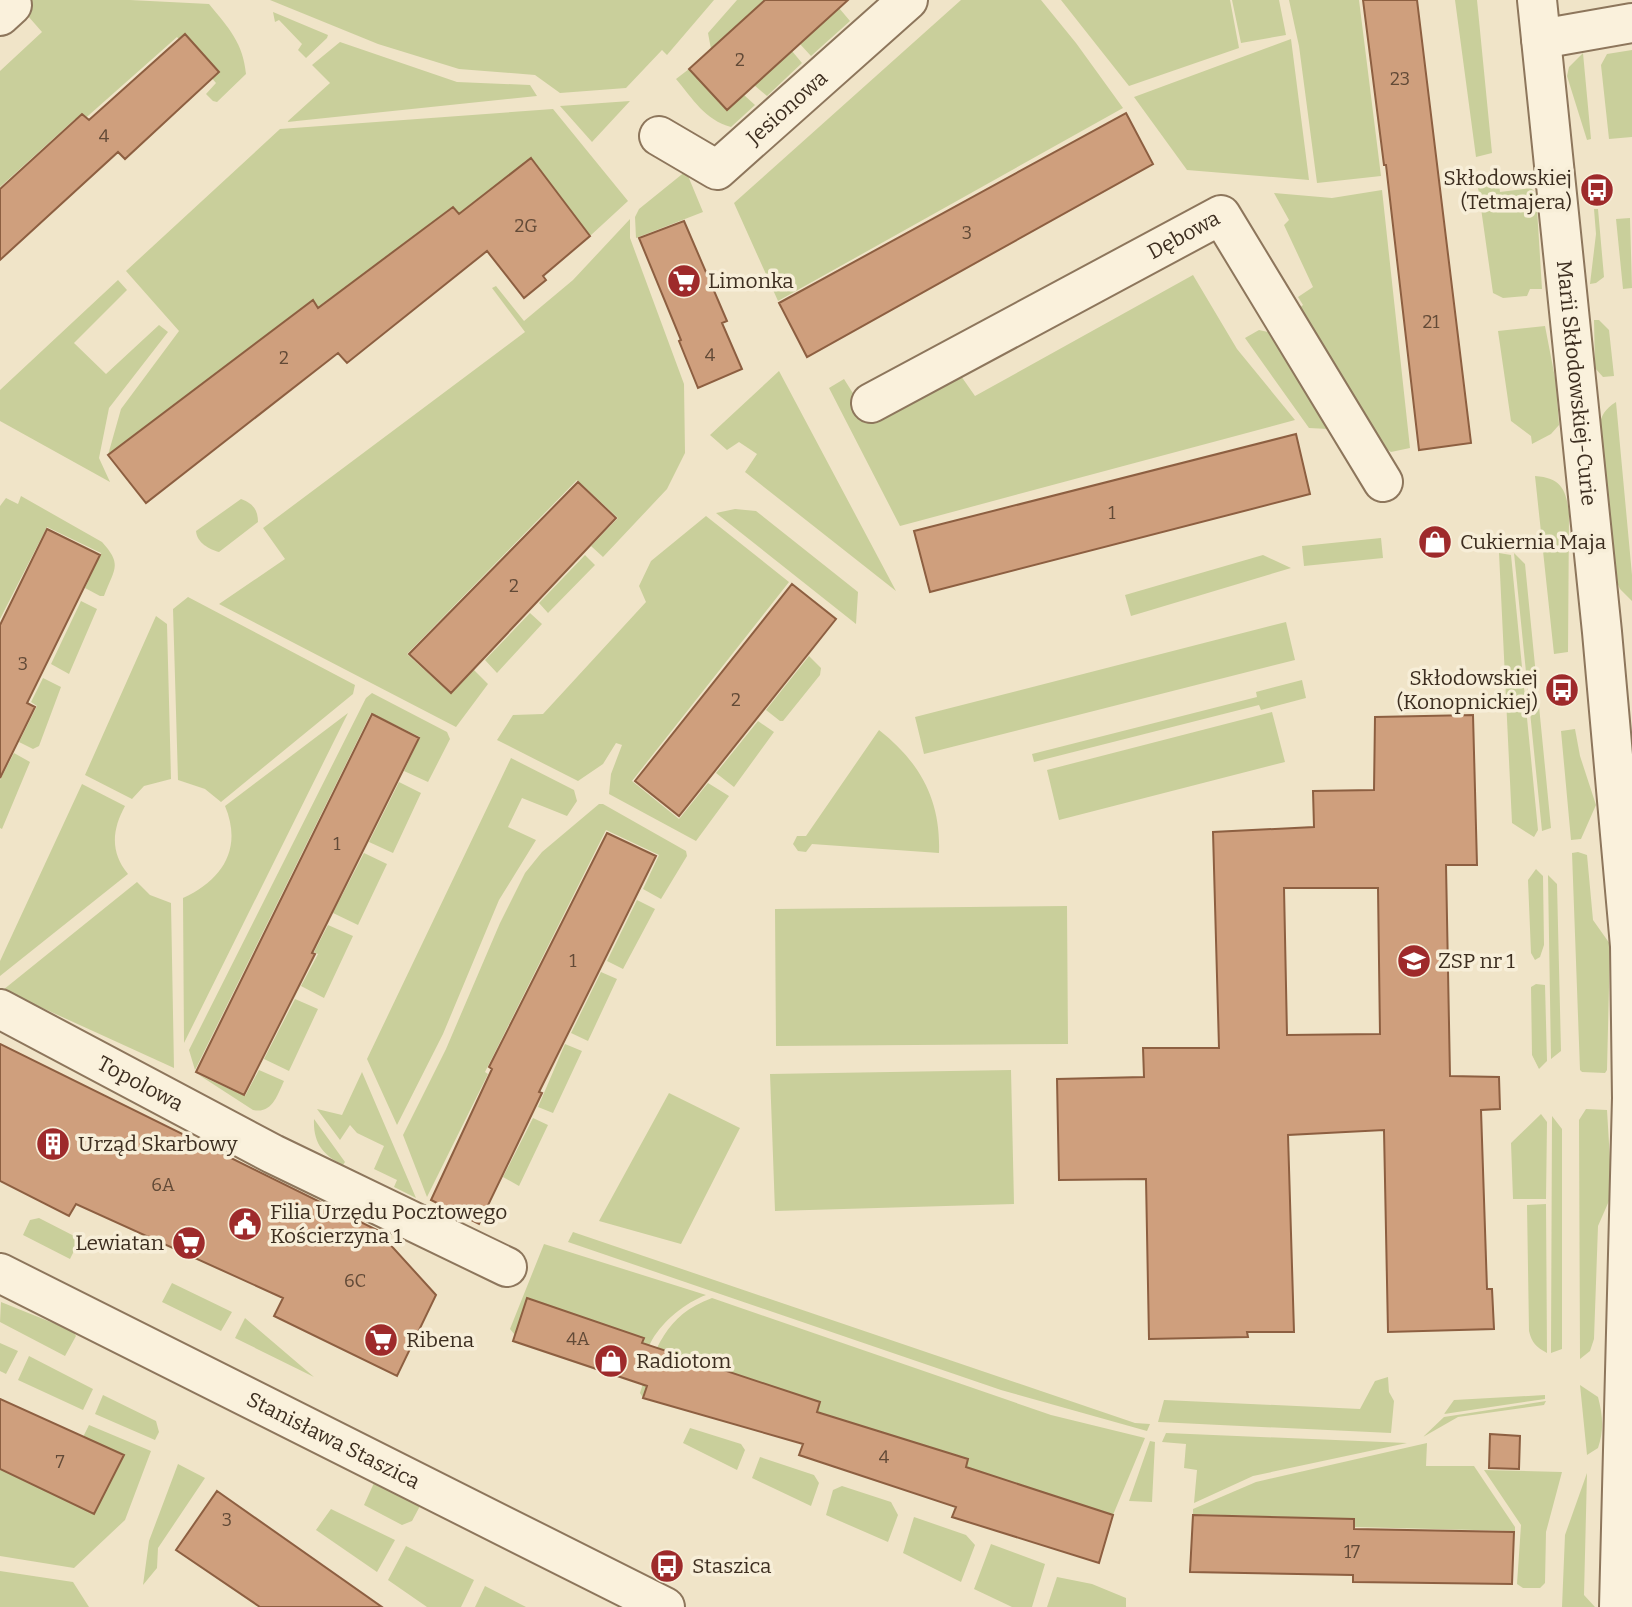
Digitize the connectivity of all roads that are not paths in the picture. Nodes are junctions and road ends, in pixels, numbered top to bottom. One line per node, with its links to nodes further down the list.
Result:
1 (908, 0): 5 (street, Jesionowa)
2 (1537, 0): 4 (street, Marii Skłodowskiej-Curie)
3 (1632, 23): 4 (street)
4 (1541, 39): 8 (street, Marii Skłodowskiej-Curie)
5 (659, 136)
6 (871, 403): 7 (street, Dębowa)
7 (1383, 482)
8 (1617, 630): 13 (street, Marii Skłodowskiej-Curie)
9 (0, 1009): 10 (street, Topolowa)
10 (507, 1267)
11 (0, 1273): 12 (street, Stanisława Staszica)
12 (665, 1607)
13 (1619, 1607)

